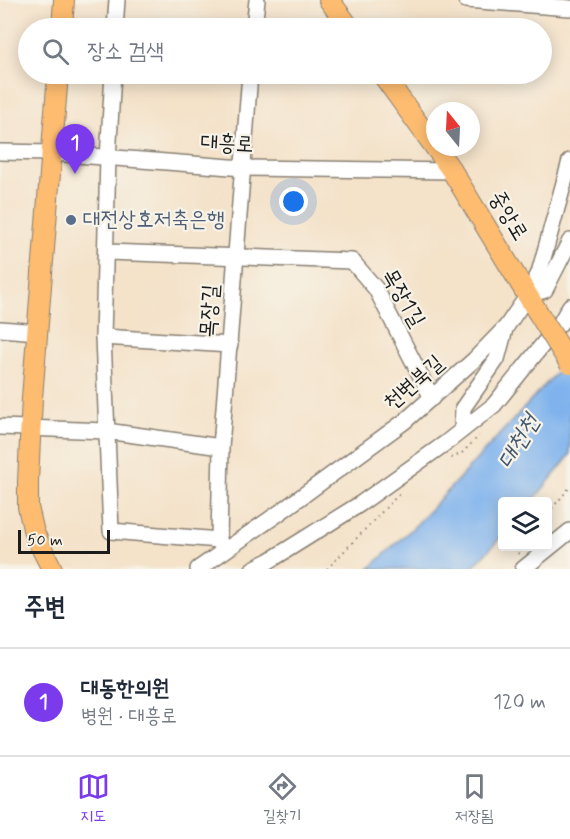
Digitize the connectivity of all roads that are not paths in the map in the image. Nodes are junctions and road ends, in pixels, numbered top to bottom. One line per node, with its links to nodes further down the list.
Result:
1 (64, 0): 7 (main road)
2 (117, 0): 8 (street)
3 (257, 0): 9 (street)
4 (329, 0): 10 (main road)
5 (466, 0): 6 (street)
6 (570, 8)
7 (63, 18)
8 (116, 18)
9 (255, 18)
10 (342, 18)
11 (57, 84): 17 (main road)
12 (112, 84): 19 (street)
13 (249, 84): 21 (street, 목장길)
14 (389, 84): 15 (main road, 중앙로)
15 (426, 135)
16 (0, 152): 17 (street, 대흥로)
17 (52, 153): 19 (street, 대흥로); 30 (main road)
18 (442, 156): 22 (main road, 중앙로)
19 (108, 158): 21 (street, 대흥로); 24 (street)
20 (570, 161): 26 (street, 천변북길)
21 (243, 168): 22 (street, 대흥로); 25 (street, 목장길)
22 (453, 171): 26 (main road, 중앙로)
23 (570, 241): 26 (street)
24 (107, 252): 25 (street, 목장1길); 31 (street)
25 (236, 258): 32 (street, 목장길); 34 (street, 목장1길)
26 (533, 303): 28 (street, 천변북길); 33 (main road, 중앙로, bridge)
27 (570, 306): 37 (street)
28 (506, 327): 34 (street, 천변북길); 37 (street)
29 (0, 329): 30 (street)
30 (38, 332): 36 (main road)
31 (103, 338): 32 (street); 38 (street)
32 (230, 345): 39 (street, 목장길)
33 (570, 364)
34 (432, 398): 41 (street, 천변북길)
35 (0, 427): 36 (street)
36 (32, 428): 38 (street); 42 (main road)
37 (462, 430): 44 (street)
38 (106, 431): 39 (street); 41 (street)
39 (221, 447): 41 (street, 목장길)
40 (570, 531): 45 (street)
41 (221, 545): 43 (street, 천변북길)
42 (52, 569)
43 (198, 569)
44 (253, 569)
45 (523, 569)

